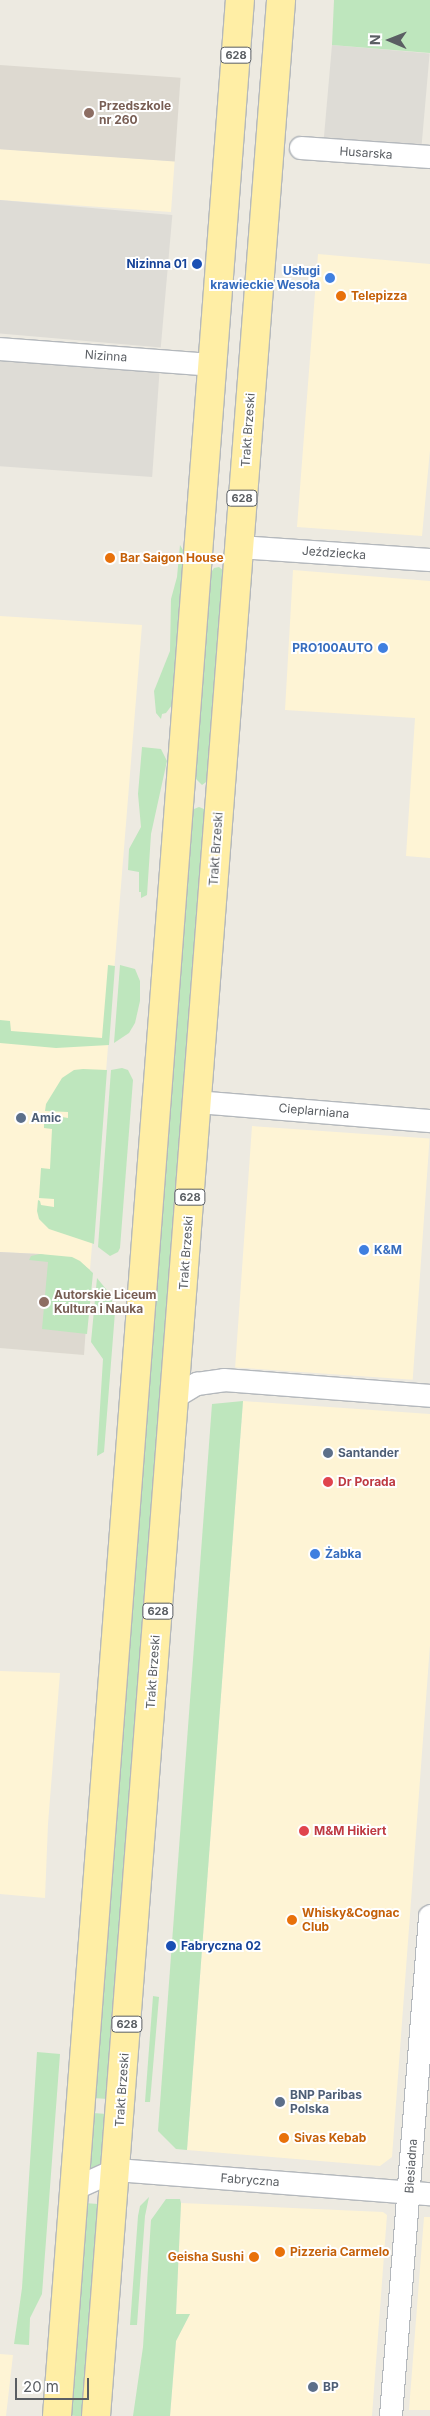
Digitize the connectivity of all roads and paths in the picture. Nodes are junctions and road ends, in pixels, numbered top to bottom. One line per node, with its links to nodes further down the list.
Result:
1 (240, 0): 6 (main road, 628)
2 (281, 0): 7 (main road, Trakt Brzeski / 628)
3 (301, 148): 4 (street, Husarska)
4 (430, 157)
5 (0, 349): 6 (street, Nizinna)
6 (213, 365): 15 (main road, 628)
7 (239, 547): 8 (street, Jeździecka); 9 (main road, Trakt Brzeski / 628)
8 (430, 560)
9 (197, 1102): 10 (street, Cieplarniana); 11 (main road, Trakt Brzeski / 628)
10 (430, 1120)
11 (175, 1396): 12 (street); 14 (main road, Trakt Brzeski / 628)
12 (430, 1396)
13 (430, 1917): 16 (street, Biesiadna)
14 (116, 2170): 15 (street, Fabryczna); 16 (street, Fabryczna); 18 (main road, Trakt Brzeski / 628)
15 (74, 2189): 17 (main road, 628)
16 (420, 2193): 19 (street, Biesiadna)
17 (56, 2416)
18 (96, 2416)
19 (391, 2416)

